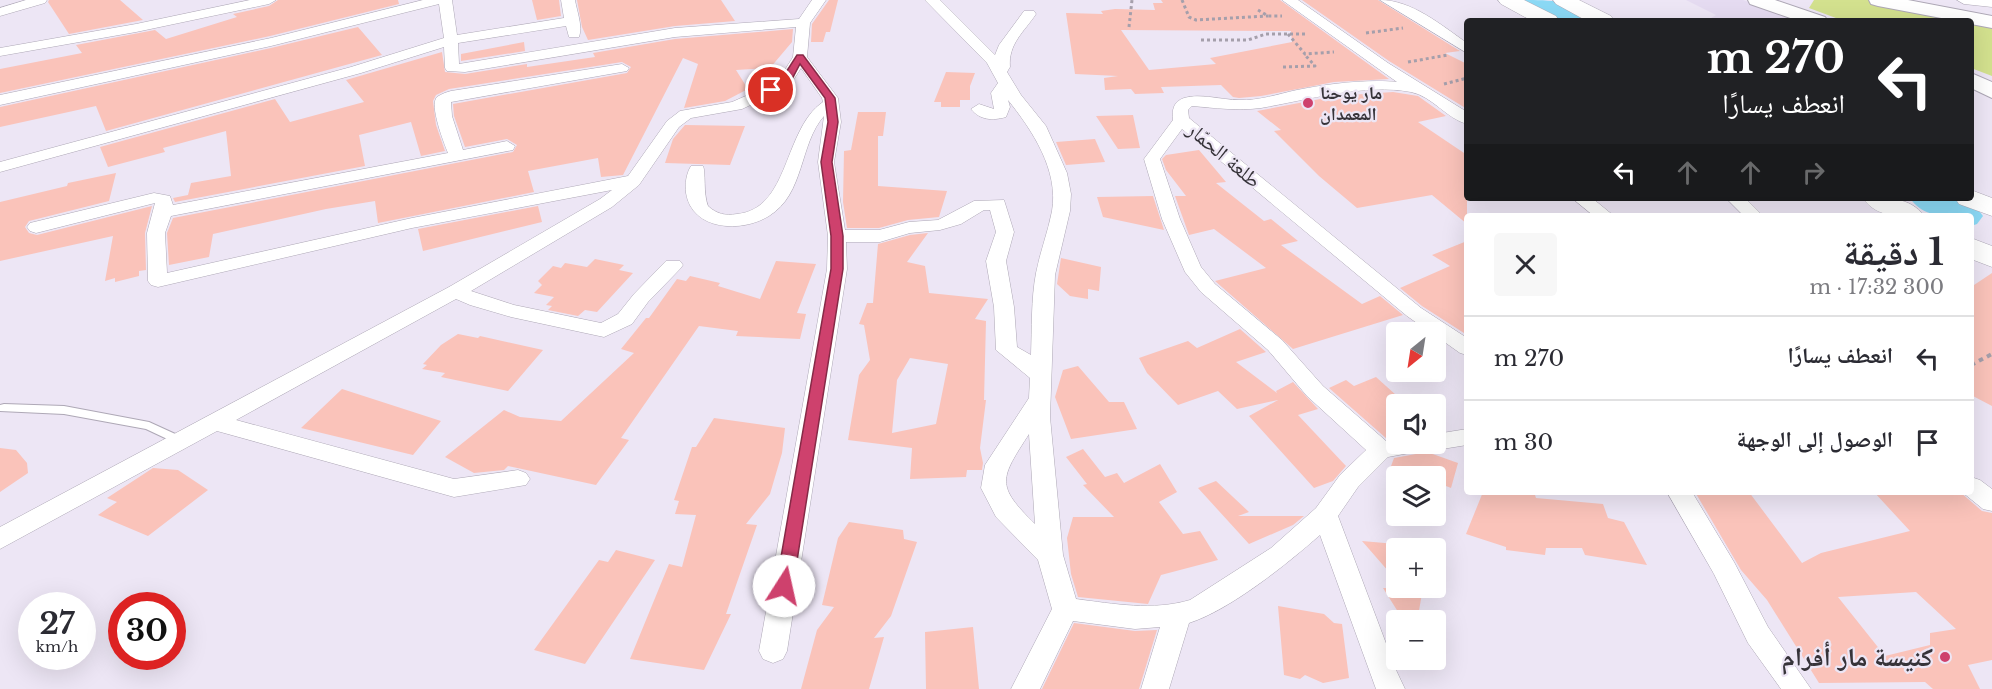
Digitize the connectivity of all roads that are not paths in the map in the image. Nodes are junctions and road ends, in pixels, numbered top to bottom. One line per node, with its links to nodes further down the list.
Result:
1 (40, 0): 15 (street)
2 (268, 0): 27 (street)
3 (439, 0): 34 (street)
4 (445, 0): 24 (street)
5 (568, 0): 21 (street)
6 (819, 0): 23 (street)
7 (932, 0): 30 (street)
8 (1289, 0): 32 (street)
9 (1387, 0): 26 (street)
10 (1508, 0): 17 (highway)
11 (1756, 0): 18 (street)
12 (1878, 0): 19 (street)
13 (1964, 0): 14 (street)
14 (1992, 3)
15 (0, 12)
16 (1029, 14): 30 (street)
17 (1569, 15)
18 (1809, 18)
19 (1971, 18)
20 (1974, 19): 22 (street)
21 (573, 21): 24 (street); 25 (street)
22 (1992, 22)
23 (803, 23): 25 (street); 28 (street)
24 (451, 40): 25 (street); 41 (street)
25 (575, 49)
26 (1462, 51)
27 (0, 52)
28 (800, 57): 35 (street); 43 (street)
29 (622, 69): 40 (street)
30 (1002, 77): 36 (street); 60 (street)
31 (1974, 81): 33 (street)
32 (1420, 88): 37 (street); 38 (street, طلعة الحمّار)
33 (1992, 91)
34 (0, 100)
35 (831, 104): 42 (street); 54 (street)
36 (979, 109)
37 (1464, 117)
38 (1181, 120): 59 (street, طلعة الحمّار); 67 (street)
39 (507, 146): 40 (street)
40 (457, 156): 49 (street)
41 (0, 167)
42 (697, 170)
43 (633, 181): 49 (street); 58 (street)
44 (1974, 200): 48 (highway)
45 (1585, 201): 50 (street)
46 (1738, 201): 51 (street)
47 (1882, 201): 52 (highway)
48 (1992, 208)
49 (163, 212): 53 (street)
50 (1601, 213)
51 (1751, 213)
52 (1902, 213)
53 (36, 227)
54 (837, 236): 60 (street); 77 (street)
55 (1974, 249): 56 (highway)
56 (1992, 258)
57 (673, 265): 58 (street)
58 (456, 291): 62 (street)
59 (1464, 346)
60 (1040, 388): 74 (street); 74 (street)
61 (4, 408): 65 (lane)
62 (217, 423): 65 (street); 68 (street)
63 (1464, 437): 64 (street)
64 (1446, 440)
65 (180, 441): 73 (street)
66 (1386, 449): 67 (street)
67 (1381, 450): 72 (street)
68 (518, 479)
69 (1974, 488): 71 (street)
70 (1681, 495): 81 (street)
71 (1992, 502)
72 (1325, 515): 76 (street); 80 (street)
73 (0, 539)
74 (1050, 555): 75 (street)
75 (1066, 609): 76 (street); 78 (street)
76 (1178, 615): 79 (street)
77 (773, 651)
78 (1025, 689)
79 (1155, 689)
80 (1391, 689)
81 (1797, 689)

